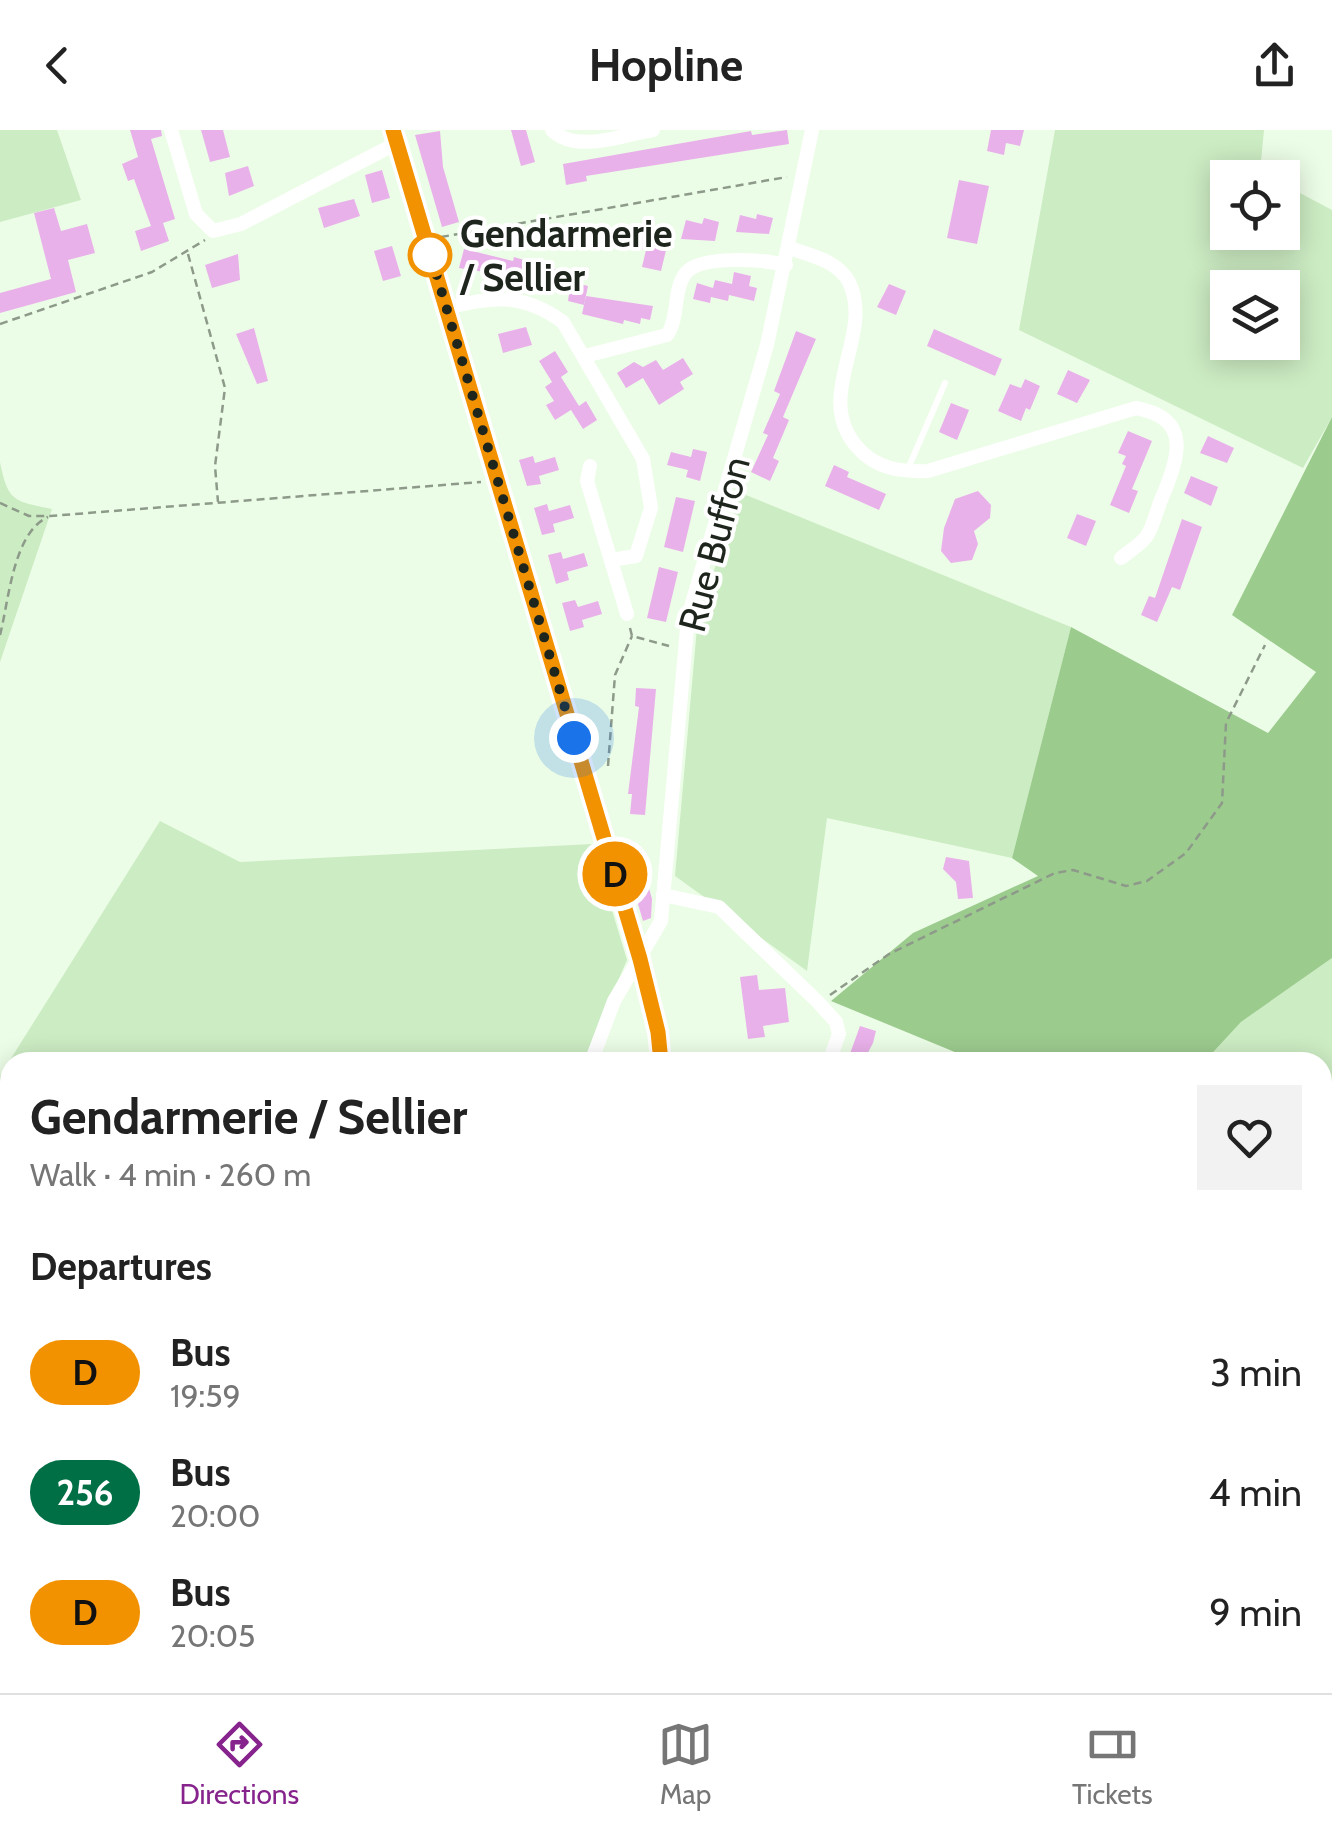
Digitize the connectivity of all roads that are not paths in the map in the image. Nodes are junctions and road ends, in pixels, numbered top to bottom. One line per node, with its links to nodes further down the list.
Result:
1 (171, 130): 5 (street)
2 (552, 130): 3 (street)
3 (653, 130)
4 (812, 130): 6 (street, Rue Buffon)
5 (395, 137): 8 (main road)
6 (790, 248): 7 (street, Rue Buffon); 12 (street)
7 (786, 265): 9 (street); 16 (street, Rue Buffon)
8 (446, 308): 9 (street); 17 (main road)
9 (585, 356): 14 (street)
10 (945, 383): 12 (lane)
11 (590, 466): 14 (street)
12 (907, 472): 13 (street)
13 (1121, 558)
14 (612, 560): 15 (street)
15 (627, 614)
16 (663, 896): 17 (street, Rue Buffon); 20 (street)
17 (640, 959): 18 (street, Rue Buffon); 19 (main road)
18 (595, 1052)
19 (659, 1052)
20 (833, 1052)

